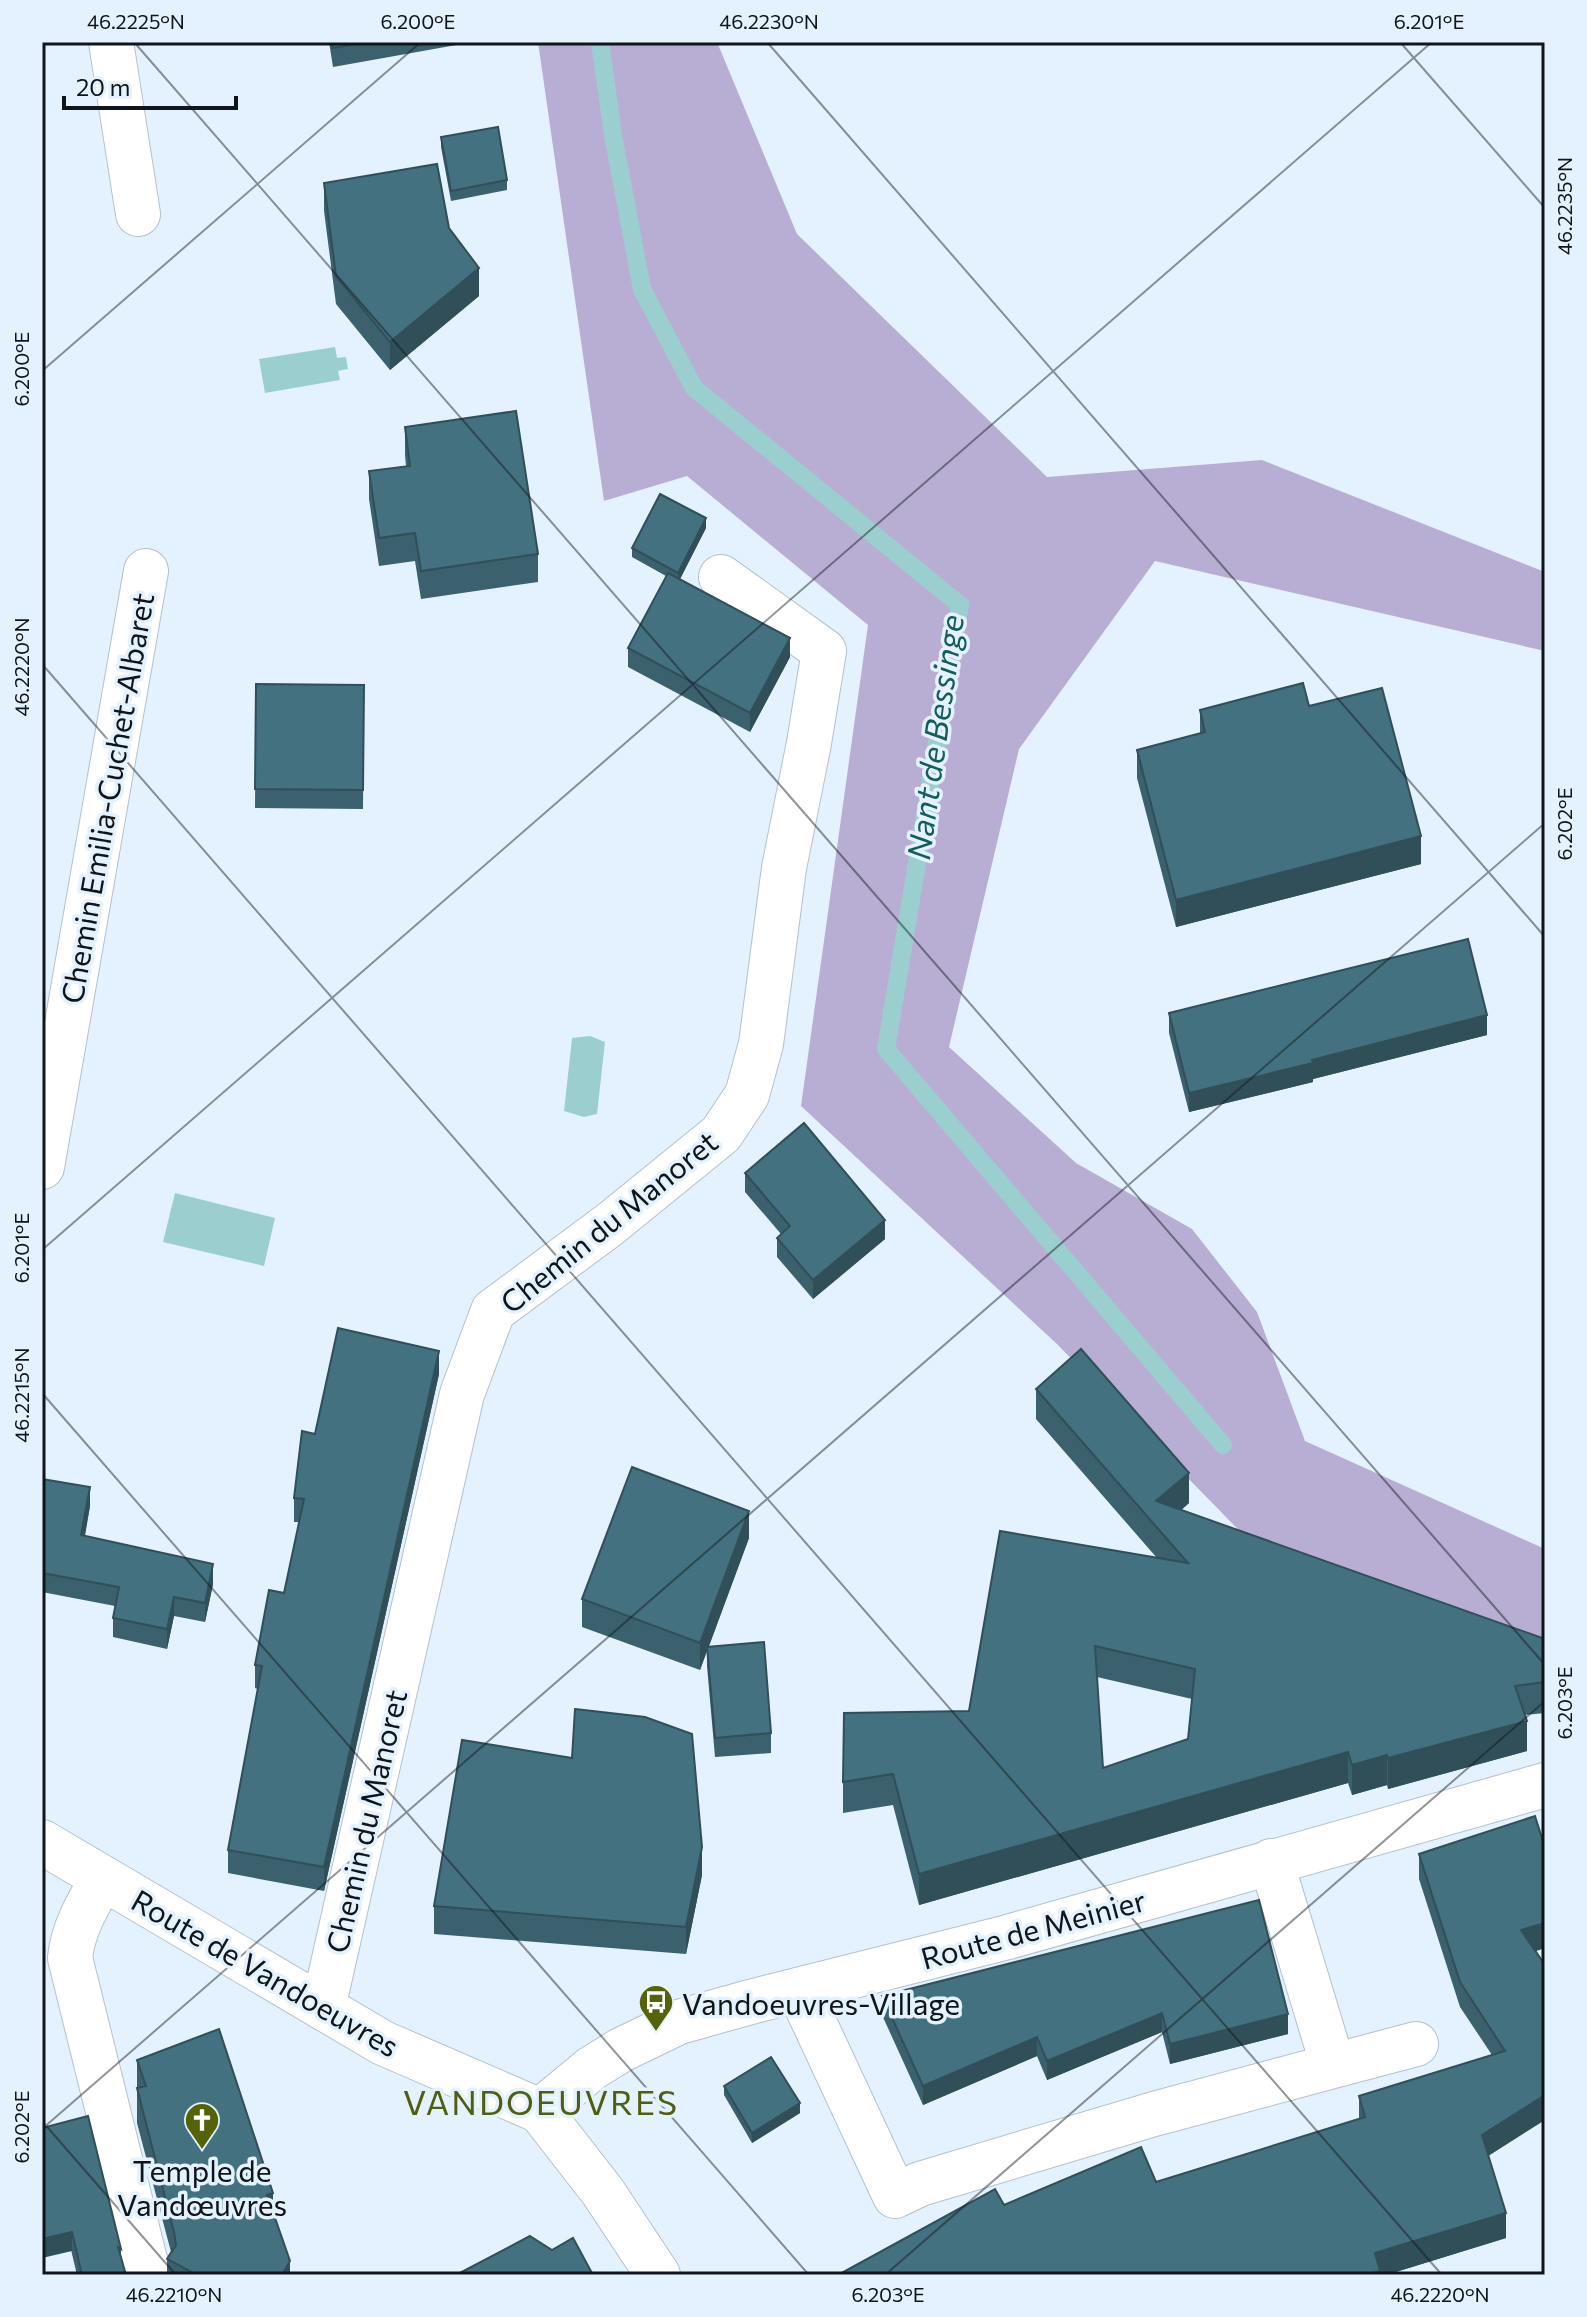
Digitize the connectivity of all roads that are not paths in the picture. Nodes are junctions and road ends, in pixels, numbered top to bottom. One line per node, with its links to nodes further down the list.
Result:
1 (111, 42): 2 (street)
2 (138, 214)
3 (146, 571): 5 (street, Chemin Emilia-Cuchet-Albaret)
4 (721, 577): 11 (street, Chemin du Manoret)
5 (42, 1167)
6 (1545, 1785): 8 (street, Route de Meinier)
7 (42, 1842): 9 (street, Route de Vandoeuvres)
8 (1271, 1861): 10 (street, Route de Meinier); 13 (street)
9 (103, 1878): 11 (street, Route de Vandoeuvres); 15 (street)
10 (799, 1990): 13 (street); 14 (street, Route de Meinier)
11 (323, 2008): 14 (street, Route de Vandoeuvres)
12 (1416, 2044): 13 (street)
13 (1333, 2066)
14 (540, 2111): 16 (street)
15 (151, 2275)
16 (658, 2275)

